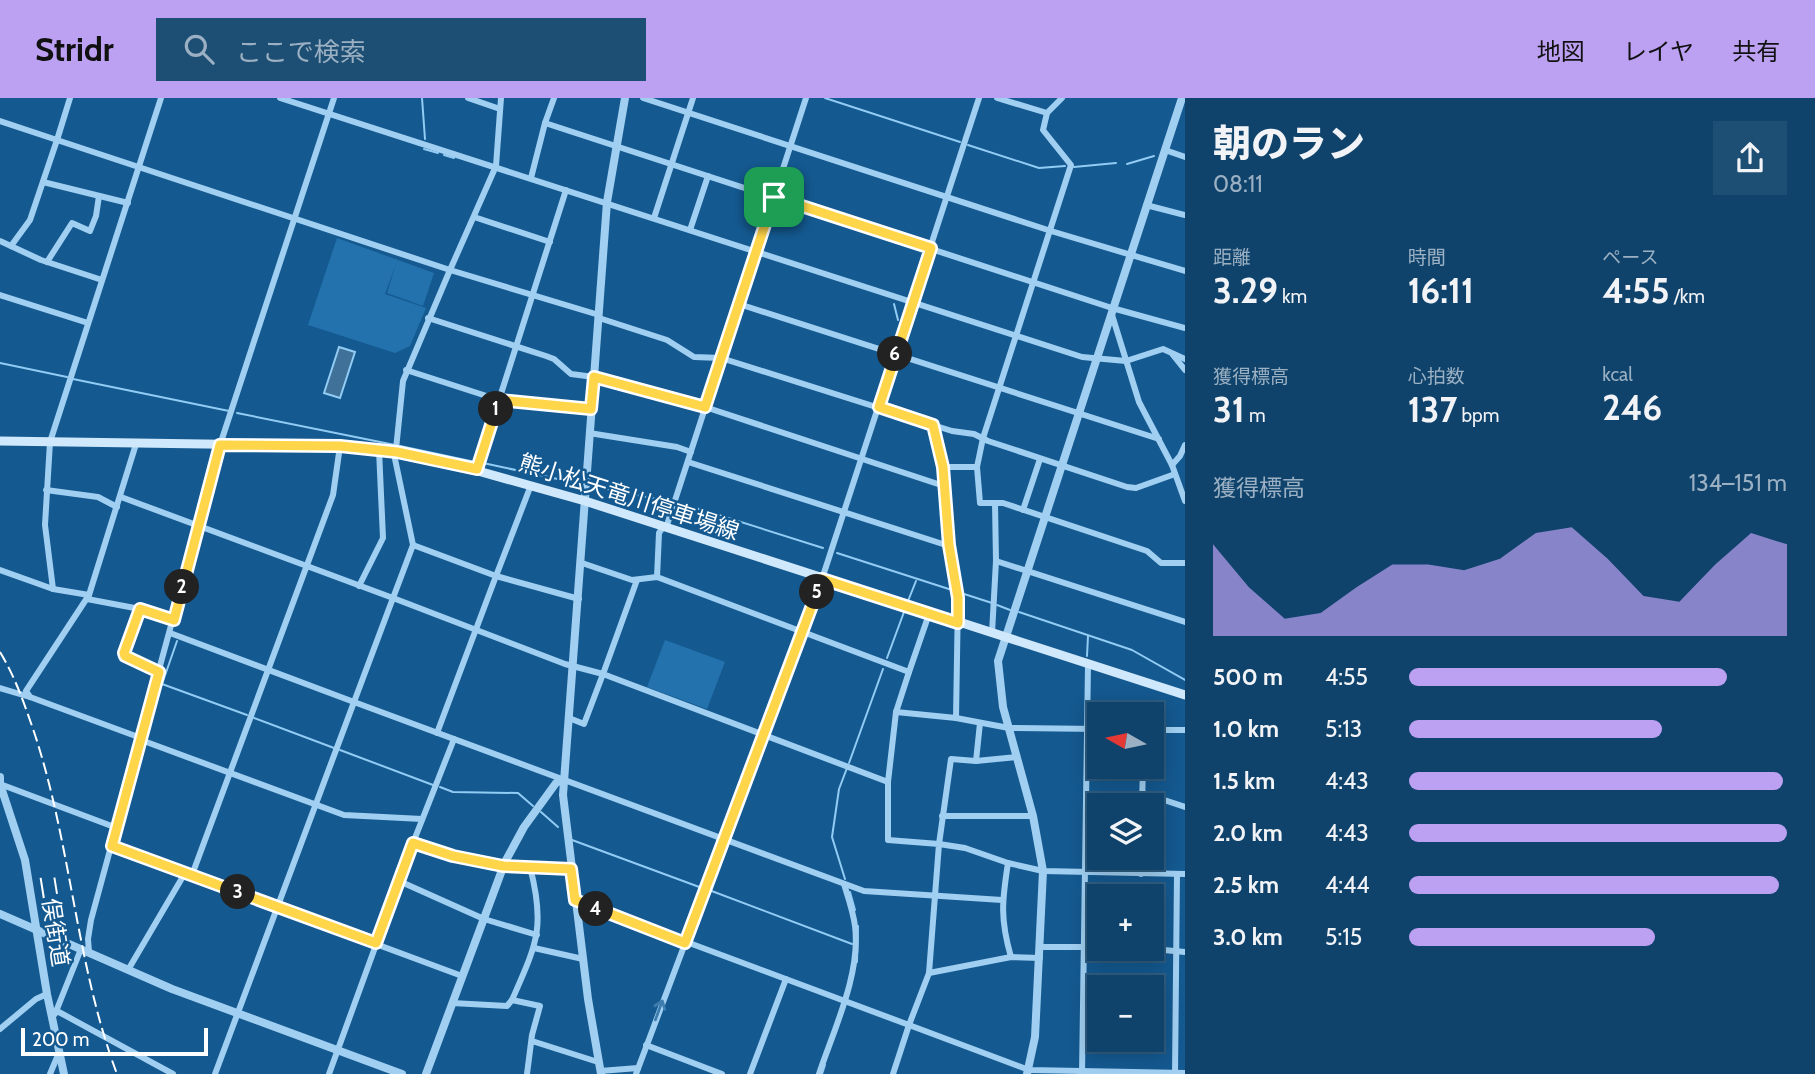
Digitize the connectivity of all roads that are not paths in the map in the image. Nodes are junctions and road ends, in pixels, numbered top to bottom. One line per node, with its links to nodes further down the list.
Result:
1 (71, 98): 22 (street)
2 (161, 98): 29 (street)
3 (280, 98): 19 (street)
4 (334, 98): 19 (street)
5 (468, 98): 16 (street)
6 (500, 98): 16 (street)
7 (554, 98): 21 (street)
8 (625, 98): 24 (street)
9 (643, 98): 17 (street)
10 (693, 98): 17 (street)
11 (806, 98): 23 (street)
12 (979, 98): 35 (street)
13 (997, 98): 18 (street)
14 (1062, 98): 18 (street)
15 (1181, 99): 25 (street)
16 (500, 109): 28 (street)
17 (688, 112): 23 (street); 27 (street)
18 (1047, 113): 45 (street)
19 (329, 114): 28 (street); 42 (street)
20 (0, 121): 22 (street)
21 (545, 124): 24 (street); 31 (street)
22 (57, 140): 29 (street); 32 (street)
23 (790, 145): 35 (street); 36 (street)
24 (616, 147): 27 (street); 37 (street)
25 (1165, 150): 26 (street); 39 (street)
26 (1185, 157)
27 (671, 164): 30 (street); 43 (street)
28 (496, 166): 31 (street); 41 (street)
29 (140, 167): 38 (street); 42 (street)
30 (708, 176): 36 (street); 44 (street)
31 (531, 178): 33 (street)
32 (43, 182): 34 (street); 48 (street)
33 (566, 190): 37 (street); 47 (street)
34 (99, 196): 38 (street); 52 (street)
35 (947, 196): 45 (street); 49 (street)
36 (774, 197): 49 (street); 50 (street)
37 (607, 202): 43 (street); 62 (street)
38 (128, 204): 55 (street)
39 (1146, 205): 40 (street); 51 (street)
40 (1185, 215)
41 (474, 216): 47 (street); 53 (street)
42 (295, 217): 53 (street); 90 (street)
43 (654, 218): 44 (street)
44 (690, 230): 50 (street)
45 (1051, 231): 51 (street); 56 (street)
46 (0, 242): 48 (street)
47 (550, 242): 57 (street)
48 (11, 246): 52 (street)
49 (931, 248): 56 (street); 59 (street)
50 (756, 252): 59 (street); 60 (street)
51 (1130, 256): 54 (street); 61 (street)
52 (47, 262): 55 (street)
53 (450, 270): 57 (street); 63 (street)
54 (1185, 271)
55 (103, 280): 64 (street)
56 (1033, 282): 61 (street); 66 (street)
57 (533, 294): 62 (street); 67 (street)
58 (0, 295): 64 (street)
59 (912, 302): 66 (street); 69 (street)
60 (739, 304): 69 (street); 70 (street)
61 (1112, 308): 65 (street); 71 (street); 73 (street)
62 (599, 317): 70 (street); 76 (street)
63 (428, 318): 67 (street); 74 (street)
64 (88, 323): 88 (street)
65 (1185, 328)
66 (1016, 335): 71 (street); 77 (street)
67 (516, 347): 76 (street); 78 (street)
68 (1172, 352): 72 (street); 73 (street); 75 (street)
69 (895, 354): 77 (street); 80 (street)
70 (721, 358): 79 (street); 80 (street)
71 (1096, 358): 73 (street); 82 (street)
72 (1185, 359)
73 (1126, 361): 86 (street)
74 (406, 370): 78 (street); 93 (street)
75 (1185, 370)
76 (594, 377): 79 (street); 81 (street)
77 (999, 387): 82 (street); 85 (street)
78 (499, 400): 81 (street); 103 (street)
79 (705, 407): 95 (street); 97 (street)
80 (879, 407): 83 (street); 97 (street)
81 (591, 409): 84 (street)
82 (1079, 414): 86 (street); 100 (street)
83 (933, 425): 85 (street); 101 (street)
84 (589, 433): 95 (street); 109 (street)
85 (983, 438): 96 (street); 102 (street)
86 (1159, 439): 99 (street)
87 (0, 441): 88 (main road, 熊小松天竜川停車場線)
88 (50, 442): 89 (main road, 熊小松天竜川停車場線); 107 (street)
89 (136, 444): 90 (main road, 熊小松天竜川停車場線); 108 (street)
90 (220, 445): 92 (main road, 熊小松天竜川停車場線); 116 (street)
91 (1185, 445): 99 (street)
92 (340, 446): 94 (main road, 熊小松天竜川停車場線); 123 (street)
93 (398, 448): 94 (main road, 熊小松天竜川停車場線); 103 (main road, 熊小松天竜川停車場線); 118 (street)
94 (379, 450): 130 (street)
95 (691, 452): 98 (street)
96 (1040, 458): 100 (street); 113 (street)
97 (862, 459): 106 (street); 114 (street)
98 (688, 462): 114 (street); 117 (street)
99 (1172, 465): 104 (street)
100 (1062, 466): 104 (street); 115 (street)
101 (943, 467): 102 (street); 106 (street)
102 (977, 467): 111 (street)
103 (477, 469): 105 (main road, 熊小松天竜川停車場線)
104 (1175, 474): 110 (street)
105 (531, 485): 109 (main road, 熊小松天竜川停車場線); 126 (street)
106 (944, 486): 119 (street)
107 (46, 490): 112 (street); 131 (street)
108 (121, 497): 112 (street); 116 (street)
109 (585, 501): 117 (main road, 熊小松天竜川停車場線); 121 (street)
110 (1185, 501)
111 (995, 503): 113 (street); 120 (street)
112 (117, 507): 132 (street)
113 (1023, 510): 115 (street)
114 (844, 512): 119 (street); 128 (street)
115 (1044, 517): 122 (street); 125 (street)
116 (202, 527): 123 (street); 137 (street)
117 (664, 528): 127 (street); 128 (main road, 熊小松天竜川停車場線)
118 (413, 545): 126 (street); 133 (street)
119 (949, 545): 139 (street)
120 (996, 561): 125 (street); 143 (street)
121 (582, 563): 129 (street); 134 (street)
122 (1185, 563)
123 (307, 567): 130 (street); 147 (street)
124 (0, 570): 131 (street)
125 (1027, 570): 138 (street); 144 (street)
126 (496, 576): 134 (street); 140 (street)
127 (657, 578): 129 (street); 141 (street)
128 (822, 579): 136 (main road, 熊小松天竜川停車場線); 141 (street)
129 (637, 580): 150 (street)
130 (359, 586): 133 (street)
131 (53, 589): 132 (street)
132 (88, 597): 135 (street); 153 (street)
133 (393, 598): 140 (street); 154 (street)
134 (579, 599): 146 (street)
135 (140, 609): 137 (street); 148 (street)
136 (929, 614): 139 (main road, 熊小松天竜川停車場線); 149 (street)
137 (174, 620): 142 (street)
138 (1185, 622)
139 (958, 623): 143 (main road, 熊小松天竜川停車場線); 158 (street)
140 (476, 629): 146 (street); 164 (street)
141 (802, 632): 149 (street); 165 (street)
142 (170, 633): 147 (street); 148 (street)
143 (992, 633): 144 (main road, 熊小松天竜川停車場線)
144 (1005, 638): 145 (main road, 熊小松天竜川停車場線); 160 (street)
145 (1088, 664): 152 (main road, 熊小松天竜川停車場線); 155 (street)
146 (574, 665): 150 (street); 157 (street)
147 (268, 669): 154 (street); 170 (street)
148 (159, 672): 166 (street)
149 (909, 672): 156 (street)
150 (603, 674): 157 (street); 165 (street)
151 (0, 688): 153 (street)
152 (1185, 695)
153 (30, 697): 166 (street)
154 (354, 702): 164 (street); 179 (street)
155 (1088, 702)
156 (896, 712): 158 (street); 175 (street)
157 (569, 718): 173 (street)
158 (956, 718): 159 (street)
159 (981, 723): 160 (street); 169 (street)
160 (1009, 728): 161 (street); 168 (street)
161 (1087, 729)
162 (1164, 730): 163 (street)
163 (1185, 730)
164 (437, 733): 167 (street)
165 (764, 734): 175 (street); 185 (street)
166 (141, 739): 170 (street); 184 (street)
167 (454, 739): 173 (street); 183 (street)
168 (1017, 757): 169 (street); 182 (street)
169 (976, 761): 181 (street)
170 (230, 773): 179 (street); 196 (street)
171 (0, 777): 176 (street, 二俣街道)
172 (1087, 777): 195 (street)
173 (564, 779): 185 (street); 190 (street); 192 (street)
174 (1143, 779): 177 (street)
175 (888, 782): 187 (street)
176 (0, 784): 184 (street); 207 (street, 二俣街道)
177 (1143, 793)
178 (1164, 800): 180 (street)
179 (316, 805): 183 (street); 204 (street)
180 (1185, 807)
181 (942, 816): 182 (street); 187 (street)
182 (1033, 816): 194 (street)
183 (422, 819): 186 (street)
184 (117, 828): 188 (street)
185 (724, 839): 200 (street); 210 (street)
186 (413, 843): 190 (street); 199 (street)
187 (939, 844): 189 (street); 201 (street)
188 (112, 846): 196 (street); 216 (street)
189 (1008, 863): 194 (street); 203 (street)
190 (503, 866): 191 (street); 206 (street)
191 (530, 867): 192 (street); 208 (street)
192 (571, 869): 202 (street)
193 (1141, 870): 197 (street)
194 (1043, 871): 195 (street); 211 (street)
195 (1085, 873): 197 (street); 212 (street)
196 (188, 874): 204 (street); 221 (street)
197 (1141, 874): 198 (street)
198 (1181, 874): 215 (street)
199 (399, 881): 206 (street); 209 (street)
200 (844, 884): 201 (street); 227 (street)
201 (934, 895): 203 (street); 222 (street)
202 (575, 900): 210 (street); 220 (street)
203 (1002, 900): 218 (street)
204 (278, 907): 209 (street); 229 (street)
205 (0, 914): 207 (street)
206 (484, 919): 208 (street); 223 (street)
207 (36, 929): 216 (street); 225 (street, 二俣街道)
208 (537, 935): 213 (street)
209 (376, 943): 223 (street); 235 (street)
210 (685, 943): 224 (street); 234 (street, one-way to 210)
211 (1041, 947): 212 (street); 219 (street)
212 (1084, 947): 240 (street)
213 (534, 948): 220 (street); 226 (street)
214 (1164, 949): 215 (street)
215 (1176, 950): 217 (street); 254 (street)
216 (85, 951): 221 (street); 230 (street)
217 (1185, 951)
218 (1011, 957): 219 (street); 222 (street)
219 (1040, 958): 239 (street)
220 (583, 960): 237 (street)
221 (128, 970): 229 (street)
222 (929, 973): 231 (street)
223 (462, 976): 228 (street)
224 (786, 979): 227 (street); 251 (street)
225 (47, 995): 230 (street, 二俣街道); 232 (street)
226 (512, 1000): 228 (street); 233 (street)
227 (843, 1001): 231 (street); 252 (street)
228 (453, 1003): 248 (street)
229 (238, 1013): 235 (street); 245 (street)
230 (55, 1015): 236 (street, 二俣街道); 244 (street)
231 (909, 1025): 239 (street); 253 (street)
232 (0, 1029)
233 (532, 1041): 237 (street); 249 (street)
234 (646, 1045): 238 (street); 250 (street)
235 (337, 1050): 246 (street); 247 (street)
236 (58, 1055): 242 (street); 243 (street, 二俣街道)
237 (600, 1069): 238 (street)
238 (637, 1071)
239 (1028, 1072): 240 (street)
240 (1082, 1073): 254 (street)
241 (1185, 1073): 254 (street)
242 (50, 1074)
243 (64, 1074)
244 (173, 1074)
245 (215, 1074)
246 (329, 1074)
247 (401, 1074)
248 (426, 1074)
249 (527, 1074)
250 (722, 1074)
251 (750, 1074)
252 (819, 1074)
253 (893, 1074)
254 (1175, 1074)

